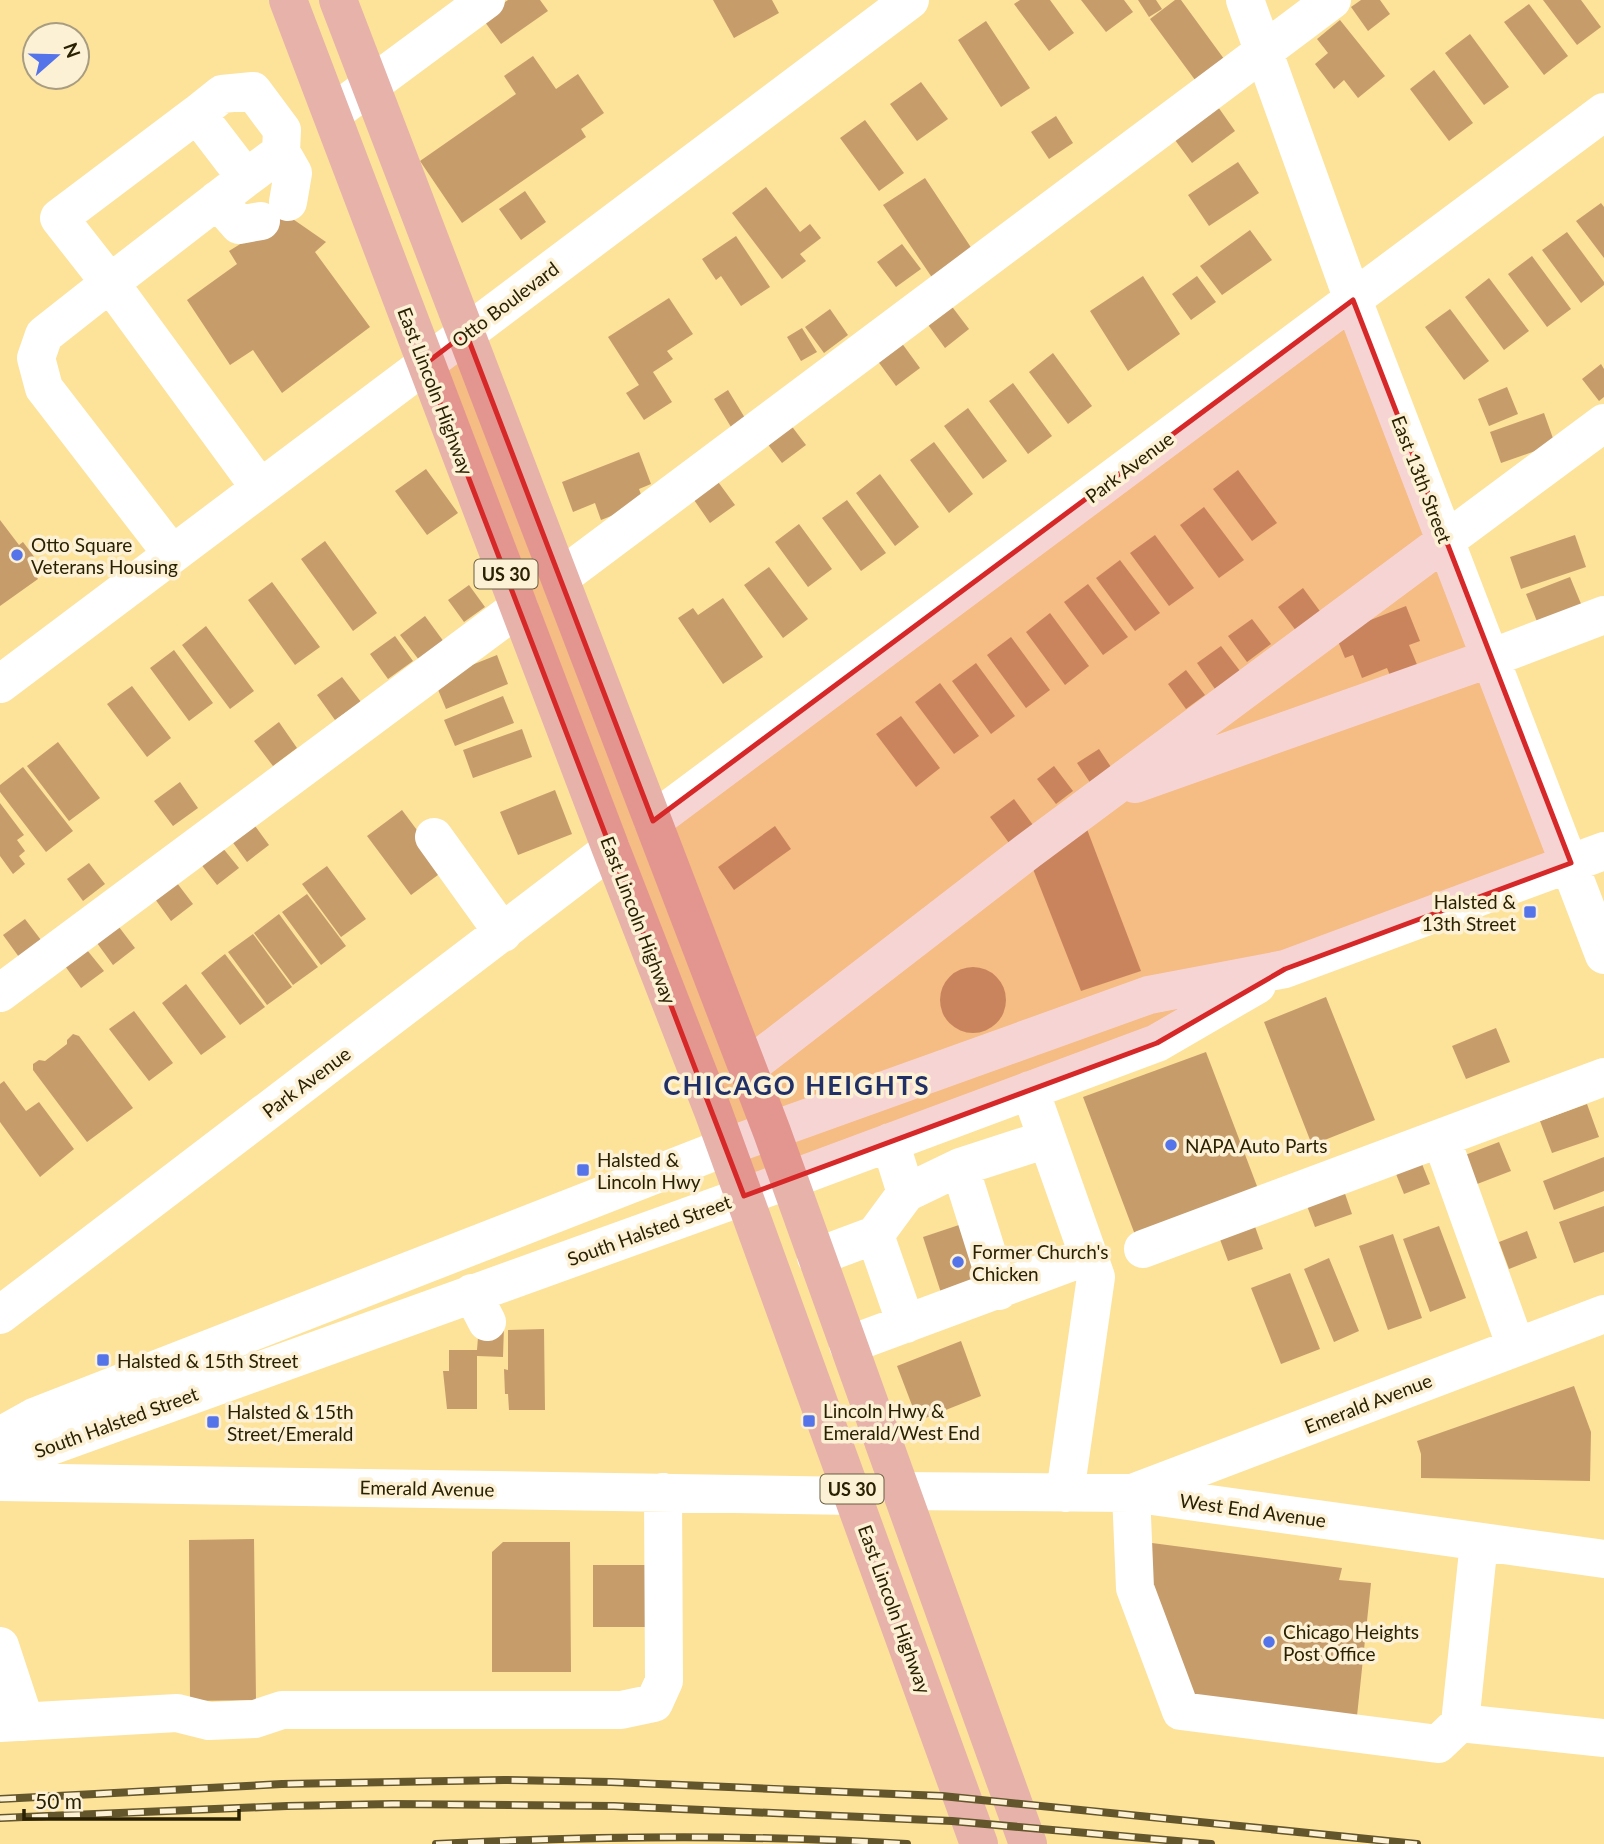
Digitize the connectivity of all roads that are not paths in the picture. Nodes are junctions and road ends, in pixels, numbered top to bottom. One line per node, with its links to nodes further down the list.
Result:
1 (288, 0): 11 (main road, East Lincoln Highway / US 30)
2 (338, 0): 8 (main road, US 30)
3 (911, 0): 16 (street, Otto Boulevard)
4 (1245, 0): 7 (street, East 13th Street)
5 (1332, 0): 7 (street)
6 (465, 6): 8 (street)
7 (1263, 51): 15 (street, East 13th Street); 22 (street)
8 (371, 85): 11 (street); 16 (main road, US 30)
9 (1604, 112): 15 (street, Park Avenue)
10 (197, 114): 12 (street); 13 (street); 14 (street)
11 (332, 114): 17 (main road, East Lincoln Highway / US 30)
12 (281, 152): 13 (street); 13 (street)
13 (232, 189): 14 (street)
14 (110, 284): 19 (street); 21 (street)
15 (1353, 300): 20 (street, East 13th Street); 28 (street, Park Avenue)
16 (466, 333): 17 (street, Otto Boulevard); 22 (main road, US 30)
17 (425, 364): 19 (street, Otto Boulevard); 23 (main road, East Lincoln Highway / US 30)
18 (1604, 423): 20 (street)
19 (260, 488): 21 (street, Otto Boulevard)
20 (1446, 539): 25 (street, East 13th Street); 27 (street)
21 (172, 554): 26 (street, Otto Boulevard)
22 (560, 578): 28 (main road, US 30)
23 (519, 607): 30 (main road, East Lincoln Highway / US 30); 35 (street)
24 (1604, 615): 25 (street)
25 (1491, 658): 27 (street); 31 (street, East 13th Street)
26 (0, 684)
27 (1099, 797): 36 (street)
28 (653, 821): 36 (main road, US 30)
29 (434, 837): 32 (street)
30 (611, 849): 32 (street, Park Avenue); 43 (main road, East Lincoln Highway / US 30)
31 (1587, 857): 33 (street, East 13th Street); 34 (street, South Halsted Street)
32 (503, 933): 54 (street, Park Avenue)
33 (1604, 955)
34 (1285, 969): 38 (street, South Halsted Street); 39 (street, South Halsted Street)
35 (0, 993)
36 (747, 1068): 39 (main road, US 30)
37 (1604, 1077): 40 (street)
38 (1030, 1090): 41 (street); 42 (street, South Halsted Street)
39 (772, 1132): 43 (street, South Halsted Street); 45 (main road, US 30)
40 (1441, 1138): 49 (street); 57 (street)
41 (1047, 1139): 44 (street); 50 (street)
42 (890, 1142): 45 (street, South Halsted Street); 46 (street)
43 (726, 1147): 47 (main road, East Lincoln Highway / US 30); 58 (street, South Halsted Street)
44 (960, 1167): 46 (street); 52 (street)
45 (789, 1180): 47 (street, South Halsted Street); 51 (main road, US 30)
46 (906, 1194): 48 (street)
47 (744, 1196): 59 (street, South Halsted Street); 65 (main road, East Lincoln Highway / US 30)
48 (875, 1235): 51 (street); 55 (street)
49 (1143, 1249)
50 (1088, 1256): 52 (street); 63 (street)
51 (816, 1257): 56 (main road, US 30)
52 (999, 1291): 55 (street)
53 (1604, 1314): 57 (street, Emerald Avenue)
54 (0, 1315)
55 (906, 1324): 56 (street)
56 (848, 1345): 62 (main road, US 30)
57 (1516, 1347): 64 (street, Emerald Avenue)
58 (0, 1436)
59 (0, 1458)
60 (0, 1482): 61 (street, Emerald Avenue)
61 (663, 1492): 65 (street, Emerald Avenue); 69 (street)
62 (900, 1492): 63 (street, West End Avenue); 73 (main road, US 30)
63 (1065, 1493): 64 (street, West End Avenue)
64 (1131, 1493): 66 (street, West End Avenue); 70 (street)
65 (854, 1496): 72 (main road, East Lincoln Highway / US 30)
66 (1479, 1542): 67 (street, West End Avenue); 70 (street)
67 (1604, 1559)
68 (0, 1646): 69 (street)
69 (12, 1722)
70 (1460, 1723): 71 (street)
71 (1604, 1738)
72 (979, 1844)
73 (1028, 1844)

